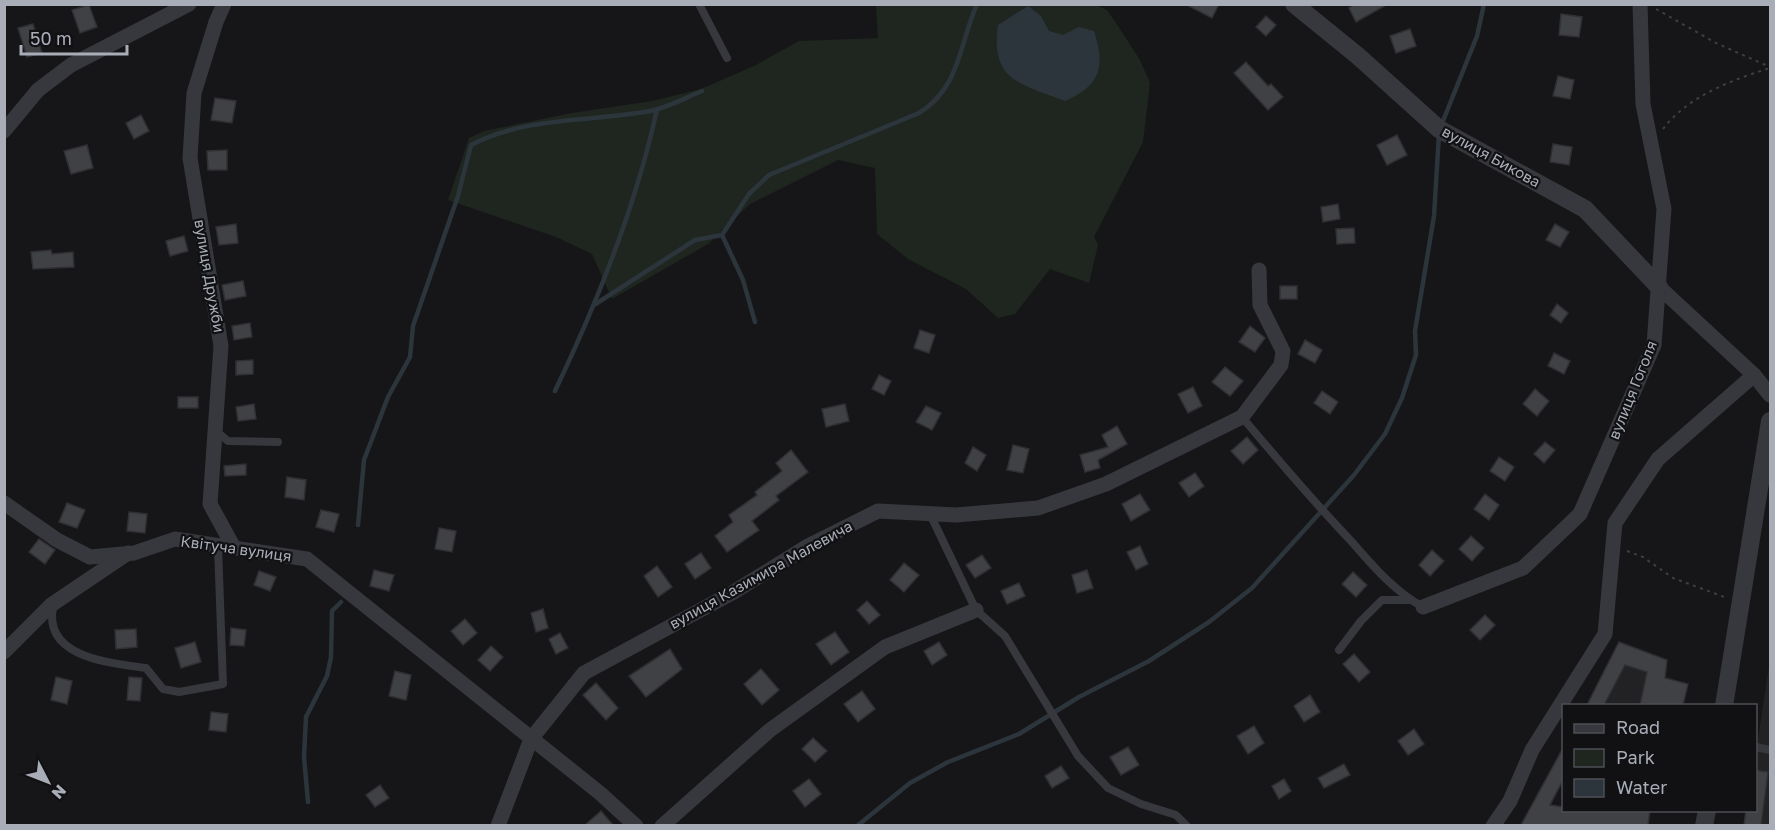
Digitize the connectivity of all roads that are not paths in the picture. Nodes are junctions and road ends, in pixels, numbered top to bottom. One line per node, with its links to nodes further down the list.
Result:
1 (189, 4): 7 (street)
2 (224, 4): 14 (street, вулиця Дружби)
3 (699, 4): 6 (lane)
4 (1294, 4): 9 (street, вулиця Бикова)
5 (1647, 6): 9 (street, вулиця Гоголя)
6 (727, 58)
7 (4, 131)
8 (1259, 270): 12 (street, вулиця Казимира Малевича)
9 (1659, 287): 10 (street); 21 (street, вулиця Гоголя)
10 (1754, 375): 11 (street); 31 (street)
11 (1770, 395)
12 (1242, 417): 17 (street, вулиця Казимира Малевича); 21 (lane)
13 (1770, 421): 25 (street)
14 (216, 431): 15 (lane); 18 (street, вулиця Дружби)
15 (278, 442)
16 (4, 503): 19 (street, Квітуча вулиця)
17 (930, 514): 22 (lane); 26 (street, вулиця Казимира Малевича)
18 (226, 547): 19 (street, Квітуча вулиця); 20 (lane); 26 (street, Квітуча вулиця)
19 (129, 553): 20 (street)
20 (54, 603): 24 (street)
21 (1417, 603): 23 (lane)
22 (976, 610): 29 (street); 30 (lane)
23 (1339, 650)
24 (4, 652)
25 (1724, 704)
26 (531, 739): 27 (street); 28 (street, Квітуча вулиця)
27 (498, 825)
28 (636, 825)
29 (662, 825)
30 (1187, 825)
31 (1493, 825)

